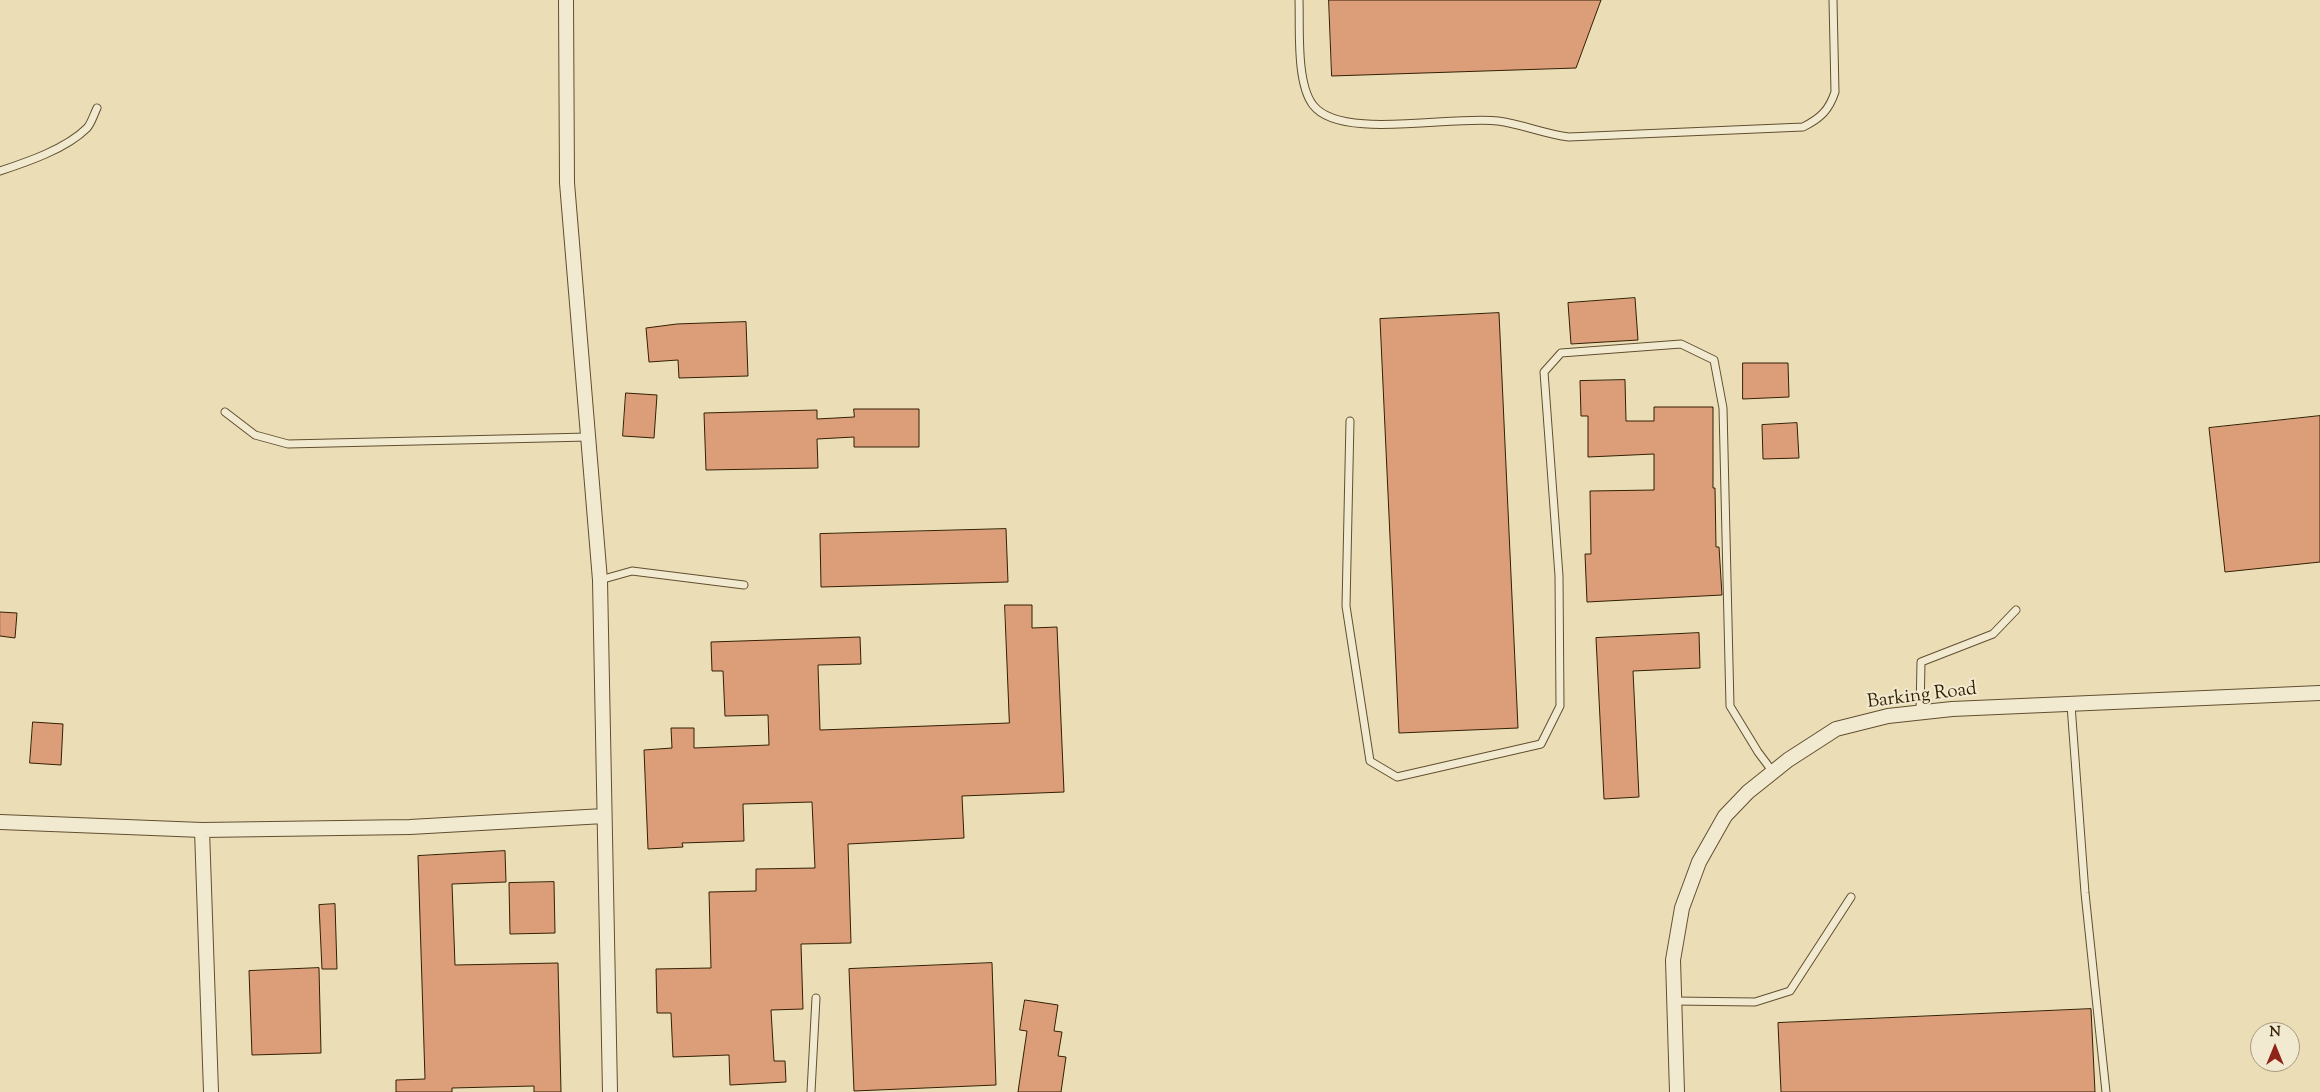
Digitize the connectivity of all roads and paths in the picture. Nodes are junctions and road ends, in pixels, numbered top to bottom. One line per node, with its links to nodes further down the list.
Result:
1 (566, 0): 8 (street)
2 (1299, 0): 3 (lane)
3 (1833, 0)
4 (97, 108): 5 (lane)
5 (0, 171)
6 (225, 412): 8 (lane)
7 (1350, 422): 15 (lane)
8 (588, 437): 9 (street)
9 (600, 580): 10 (lane); 16 (street)
10 (744, 585)
11 (2016, 610): 14 (lane)
12 (2320, 693): 13 (street, Barking Road)
13 (2071, 705): 14 (street, Barking Road); 26 (lane)
14 (1920, 713): 15 (street, Barking Road)
15 (1773, 772): 21 (street, Barking Road)
16 (604, 816): 18 (street); 23 (street)
17 (0, 822): 18 (street)
18 (202, 830): 22 (street)
19 (1850, 897): 21 (lane)
20 (816, 998): 24 (lane)
21 (1674, 1001): 25 (street, Barking Road)
22 (211, 1092)
23 (610, 1092)
24 (812, 1092)
25 (1677, 1092)
26 (2106, 1092)

